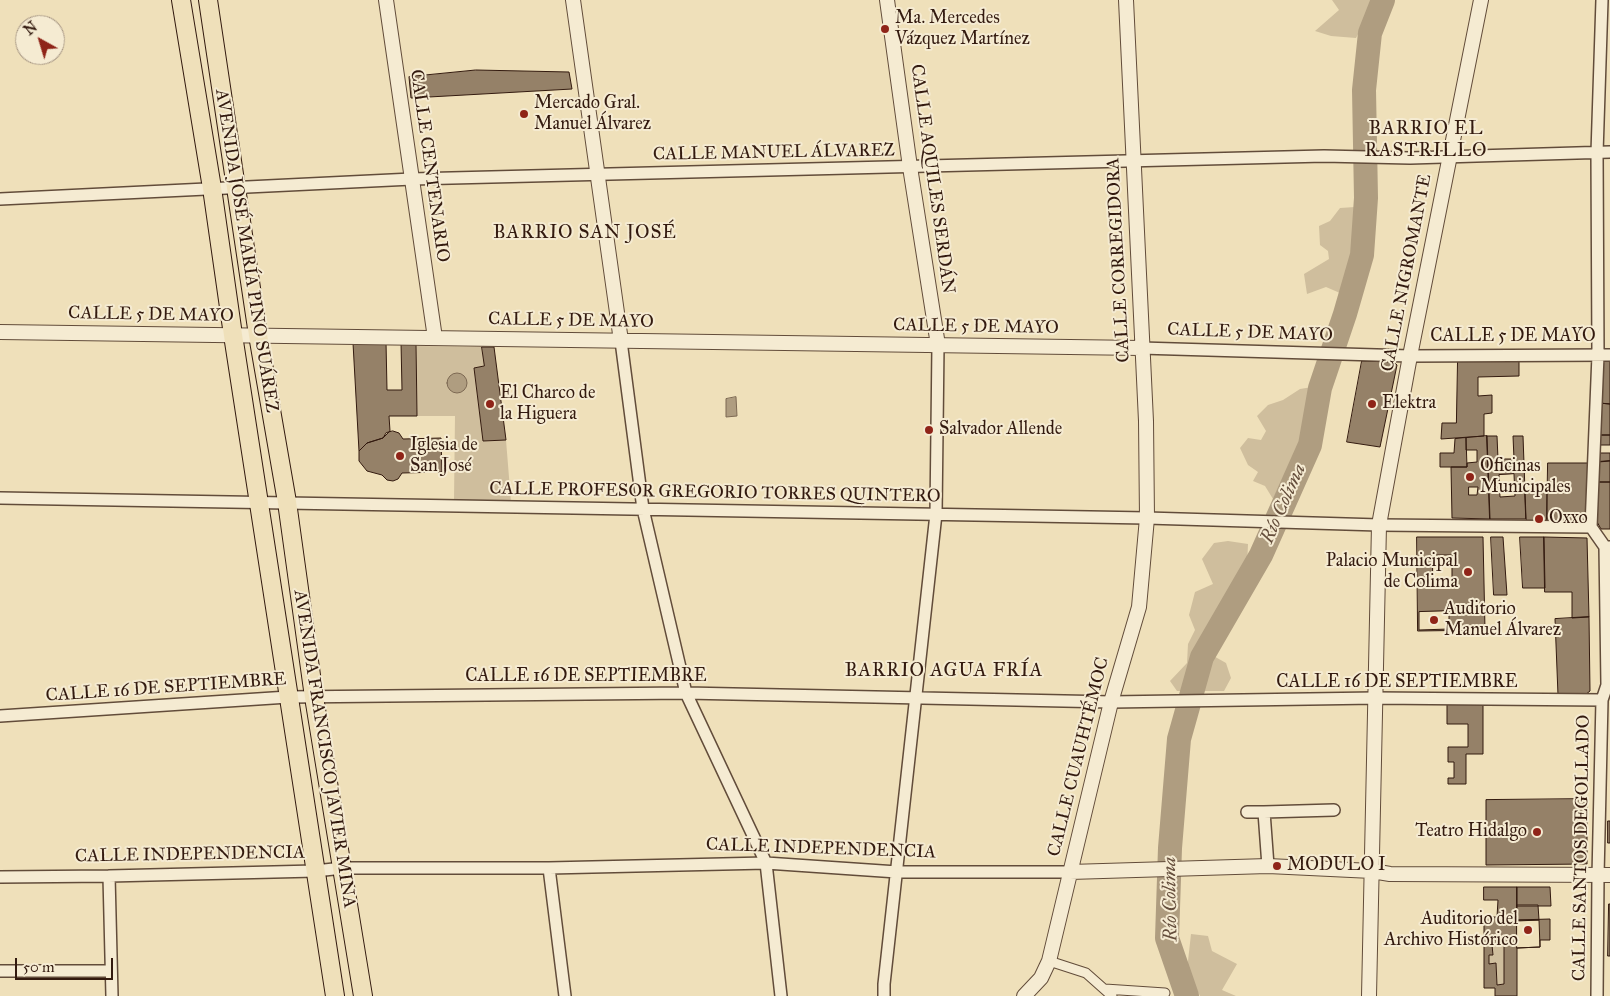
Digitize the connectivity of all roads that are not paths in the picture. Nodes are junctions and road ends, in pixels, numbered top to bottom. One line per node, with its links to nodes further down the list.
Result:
1 (181, 0): 17 (main road, AVENIDA JOSÉ MARÍA PINO SUÁREZ)
2 (208, 0): 16 (main road, AVENIDA JOSÉ MARÍA PINO SUÁREZ)
3 (386, 0): 15 (street, CALLE CENTENARIO)
4 (573, 0): 14 (street)
5 (887, 0): 13 (street, CALLE AQUILES SERDÁN)
6 (1126, 0): 12 (street, CALLE CORREGIDORA)
7 (1481, 0): 11 (street, CALLE NIGROMANTE)
8 (1602, 0): 10 (street)
9 (1610, 152): 10 (street, CALLE MANUEL ÁLVAREZ)
10 (1597, 153): 11 (street, CALLE MANUEL ÁLVAREZ); 26 (street)
11 (1449, 157): 12 (street, CALLE MANUEL ÁLVAREZ); 27 (street, CALLE NIGROMANTE)
12 (1133, 162): 13 (street, CALLE MANUEL ÁLVAREZ); 25 (street, CALLE CORREGIDORA)
13 (910, 167): 14 (street, CALLE MANUEL ÁLVAREZ); 24 (street, CALLE AQUILES SERDÁN)
14 (598, 175): 15 (street, CALLE MANUEL ÁLVAREZ); 23 (street)
15 (412, 179): 16 (street, CALLE MANUEL ÁLVAREZ); 22 (street, CALLE CENTENARIO)
16 (235, 186): 17 (street, CALLE MANUEL ÁLVAREZ); 21 (main road, AVENIDA JOSÉ MARÍA PINO SUÁREZ)
17 (212, 188): 18 (street, CALLE MANUEL ÁLVAREZ); 20 (main road, AVENIDA JOSÉ MARÍA PINO SUÁREZ)
18 (0, 199)
19 (0, 332): 20 (street, CALLE 5 DE MAYO)
20 (233, 335): 21 (street, CALLE 5 DE MAYO); 29 (main road, AVENIDA JOSÉ MARÍA PINO SUÁREZ)
21 (258, 336): 22 (street, CALLE 5 DE MAYO); 30 (main road, AVENIDA JOSÉ MARÍA PINO SUÁREZ)
22 (435, 338): 23 (street, CALLE 5 DE MAYO)
23 (621, 341): 24 (street, CALLE 5 DE MAYO); 31 (street)
24 (938, 345): 25 (street, CALLE 5 DE MAYO); 32 (street, CALLE AQUILES SERDÁN)
25 (1141, 348): 27 (street, CALLE 5 DE MAYO); 33 (street, CALLE CORREGIDORA)
26 (1604, 355): 27 (street, CALLE 5 DE MAYO); 35 (street)
27 (1410, 356): 34 (street, CALLE NIGROMANTE)
28 (0, 498): 29 (street, CALLE PROFESOR GREGORIO TORRES QUINTERO)
29 (259, 502): 30 (street, CALLE PROFESOR GREGORIO TORRES QUINTERO); 39 (main road, AVENIDA FRANCISCO JAVIER MINA)
30 (286, 502): 31 (street, CALLE PROFESOR GREGORIO TORRES QUINTERO); 40 (main road, AVENIDA FRANCISCO JAVIER MINA)
31 (643, 509): 32 (street, CALLE PROFESOR GREGORIO TORRES QUINTERO); 38 (street)
32 (936, 514): 33 (street, CALLE PROFESOR GREGORIO TORRES QUINTERO); 41 (street, CALLE AQUILES SERDÁN)
33 (1147, 518): 34 (street, CALLE PROFESOR GREGORIO TORRES QUINTERO); 44 (street, CALLE CUAUHTÉMOC)
34 (1379, 525): 35 (street, CALLE PROFESOR GREGORIO TORRES QUINTERO); 42 (street, CALLE NIGROMANTE)
35 (1591, 527): 36 (street)
36 (1608, 547): 37 (street)
37 (1609, 685): 43 (street)
38 (686, 693): 40 (street, CALLE 16 DE SEPTIEMBRE); 41 (street, CALLE 16 DE SEPTIEMBRE); 49 (street)
39 (288, 697): 40 (street, CALLE 16 DE SEPTIEMBRE); 45 (street, CALLE 16 DE SEPTIEMBRE); 53 (main road, AVENIDA FRANCISCO JAVIER MINA)
40 (314, 697): 51 (main road, AVENIDA FRANCISCO JAVIER MINA)
41 (917, 698): 44 (street, CALLE 16 DE SEPTIEMBRE); 55 (street, CALLE AQUILES SERDÁN)
42 (1375, 698): 43 (street, CALLE 16 DE SEPTIEMBRE); 44 (street, CALLE 16 DE SEPTIEMBRE); 54 (street, CALLE NIGROMANTE)
43 (1602, 700): 57 (street, CALLE SANTOS DEGOLLADO)
44 (1111, 702): 56 (street, CALLE CUAUHTÉMOC)
45 (0, 716)
46 (1334, 810): 48 (street)
47 (1247, 812): 48 (street)
48 (1264, 812): 50 (street)
49 (766, 863): 52 (street, CALLE INDEPENDENCIA); 55 (street, CALLE INDEPENDENCIA); 69 (street)
50 (1268, 866): 54 (street, CALLE INDEPENDENCIA); 56 (street, CALLE INDEPENDENCIA)
51 (343, 868): 52 (street, CALLE INDEPENDENCIA); 53 (street, CALLE INDEPENDENCIA); 67 (main road, AVENIDA FRANCISCO JAVIER MINA)
52 (549, 868): 68 (street)
53 (316, 871): 58 (street, CALLE INDEPENDENCIA); 66 (main road, AVENIDA FRANCISCO JAVIER MINA)
54 (1372, 871): 57 (street, CALLE INDEPENDENCIA); 73 (street, CALLE NIGROMANTE)
55 (897, 872): 56 (street, CALLE INDEPENDENCIA); 70 (street, CALLE AQUILES SERDÁN)
56 (1070, 872): 60 (street, CALLE CUAUHTÉMOC)
57 (1604, 875): 74 (street, CALLE SANTOS DEGOLLADO)
58 (109, 876): 59 (street, CALLE INDEPENDENCIA); 62 (street)
59 (0, 877)
60 (1049, 962): 63 (street); 71 (street, CALLE CUAUHTÉMOC)
61 (0, 971): 62 (street)
62 (111, 971): 65 (street)
63 (1105, 989): 64 (street); 72 (street)
64 (1165, 993)
65 (112, 996)
66 (335, 996)
67 (363, 996)
68 (564, 996)
69 (781, 996)
70 (884, 996)
71 (1024, 996)
72 (1112, 996)
73 (1369, 996)
74 (1597, 996)

